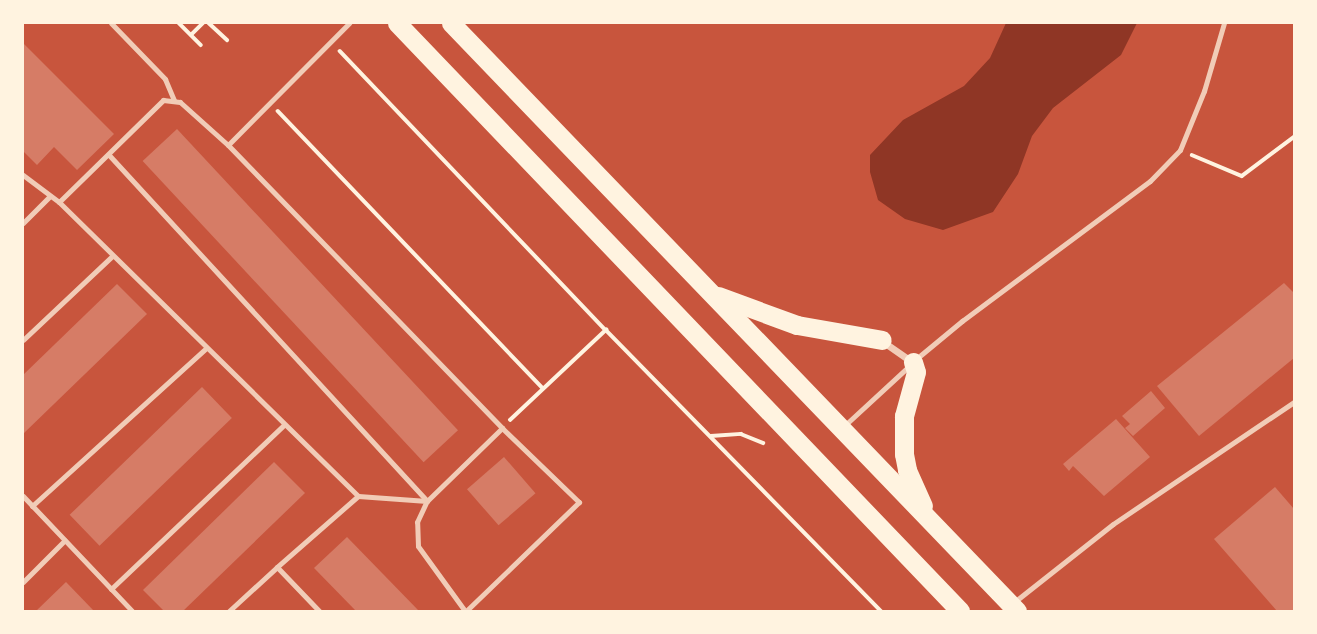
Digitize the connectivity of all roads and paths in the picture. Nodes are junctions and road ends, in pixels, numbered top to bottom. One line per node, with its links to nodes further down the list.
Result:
1 (111, 23): 13 (lane)
2 (179, 23): 9 (path)
3 (203, 23): 9 (path)
4 (209, 23): 10 (path)
5 (349, 23): 11 (lane)
6 (397, 23): 52 (highway)
7 (452, 23): 24 (highway)
8 (1224, 23): 17 (lane)
9 (191, 35): 12 (path)
10 (227, 40)
11 (331, 40): 14 (lane); 25 (path)
12 (201, 45)
13 (174, 100): 16 (lane); 18 (lane)
14 (270, 103): 16 (lane); 30 (path)
15 (1294, 137): 17 (path)
16 (228, 145): 33 (lane)
17 (1180, 150): 29 (lane)
18 (109, 155): 21 (lane); 39 (lane)
19 (23, 175): 20 (lane)
20 (50, 197): 21 (lane); 22 (lane)
21 (59, 202): 23 (lane)
22 (23, 223)
23 (112, 256): 26 (lane); 28 (lane)
24 (711, 293): 27 (highway); 34 (highway)
25 (606, 330): 30 (path); 35 (path)
26 (23, 340)
27 (882, 341): 29 (street)
28 (206, 348): 32 (lane); 40 (lane)
29 (913, 362): 34 (lane); 41 (highway)
30 (543, 388): 33 (path)
31 (1294, 402): 46 (lane)
32 (284, 425): 38 (lane); 45 (lane)
33 (502, 428): 39 (lane); 50 (lane)
34 (842, 428): 41 (highway)
35 (710, 436): 36 (path); 51 (path)
36 (763, 443)
37 (23, 496): 40 (lane)
38 (358, 496): 39 (lane); 43 (lane)
39 (427, 501): 50 (lane)
40 (32, 506): 42 (lane)
41 (930, 520): 46 (highway)
42 (65, 540): 44 (lane); 45 (lane)
43 (277, 567): 48 (lane); 49 (lane)
44 (23, 582)
45 (111, 589): 47 (lane)
46 (1014, 608)
47 (132, 611)
48 (229, 611)
49 (319, 611)
50 (466, 611)
51 (881, 611)
52 (960, 611)

